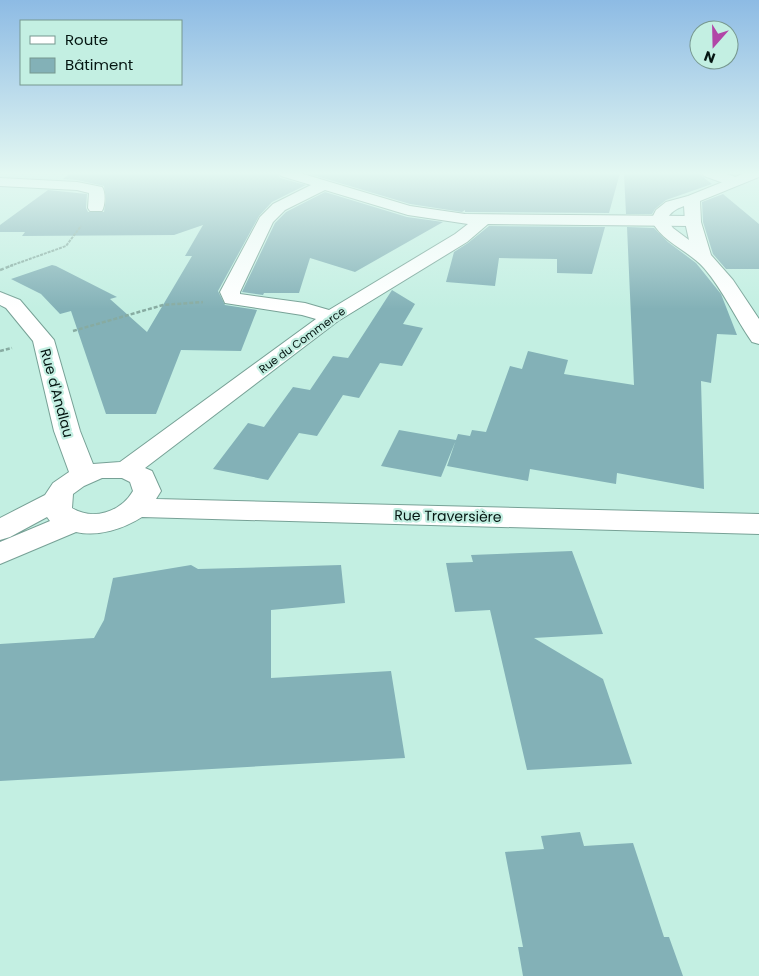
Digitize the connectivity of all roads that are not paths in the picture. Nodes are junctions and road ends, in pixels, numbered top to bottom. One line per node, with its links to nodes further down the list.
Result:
1 (267, 219): 8 (street)
2 (472, 219): 3 (street)
3 (483, 220): 4 (street); 8 (street, Rue du Commerce)
4 (659, 220): 5 (street); 6 (street)
5 (691, 221): 6 (street)
6 (703, 258): 9 (street)
7 (0, 298): 11 (street, Rue d'Andlau)
8 (331, 317): 10 (street, Rue du Commerce)
9 (759, 338)
10 (126, 470): 11 (street); 12 (street)
11 (83, 474): 13 (street)
12 (137, 508): 13 (street); 14 (street, Rue Traversière)
13 (65, 511): 15 (street); 16 (street)
14 (759, 524)
15 (0, 530)
16 (0, 554)

